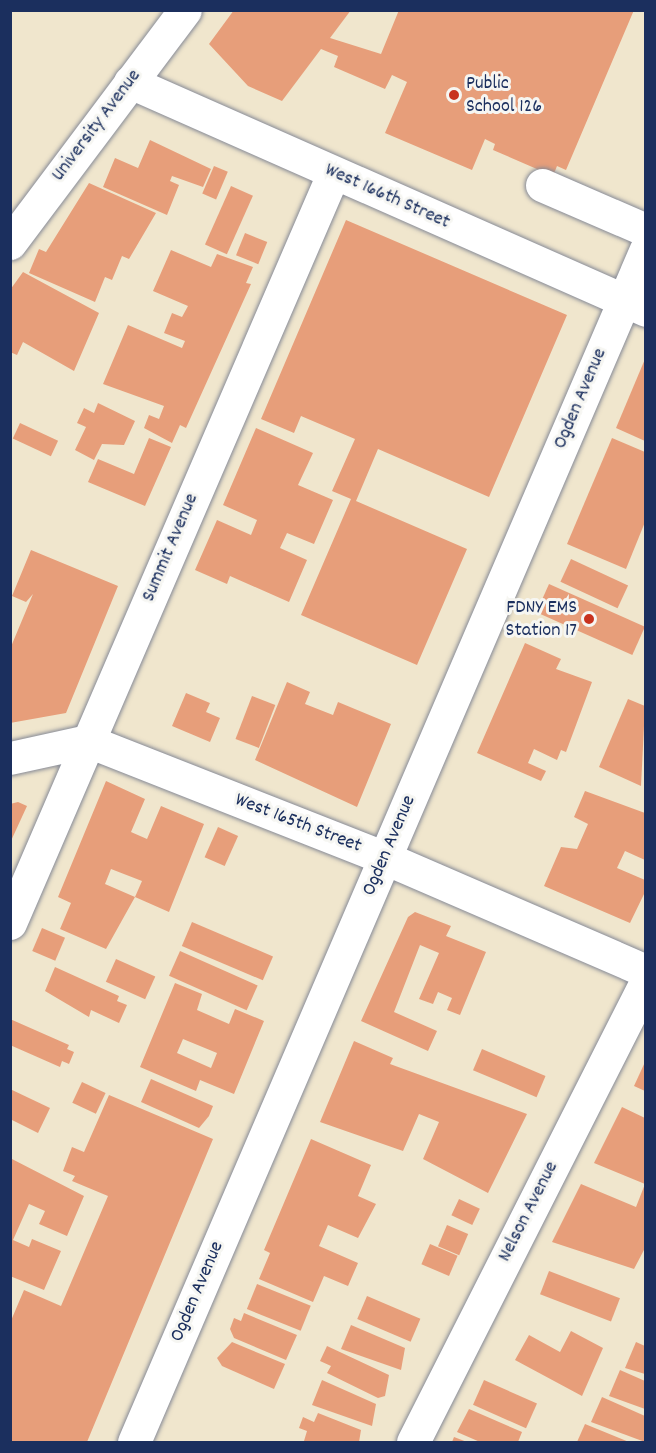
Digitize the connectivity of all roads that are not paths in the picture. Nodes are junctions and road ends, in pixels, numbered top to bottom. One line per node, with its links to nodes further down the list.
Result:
1 (185, 10): 2 (street, University Avenue)
2 (130, 82): 3 (street, West 166th Street); 6 (street, University Avenue)
3 (333, 174): 8 (street, West 166th Street); 9 (street, Summit Avenue)
4 (542, 185): 5 (street)
5 (645, 230)
6 (10, 243)
7 (645, 249): 8 (street, Ogden Avenue)
8 (634, 305): 11 (street, Ogden Avenue)
9 (88, 741): 10 (street); 11 (street, West 165th Street); 12 (street, Summit Avenue)
10 (10, 758)
11 (385, 858): 13 (street, West 165th Street); 15 (street, Ogden Avenue)
12 (10, 923)
13 (645, 971)
14 (645, 982): 16 (street, Nelson Avenue)
15 (134, 1443)
16 (413, 1443)

